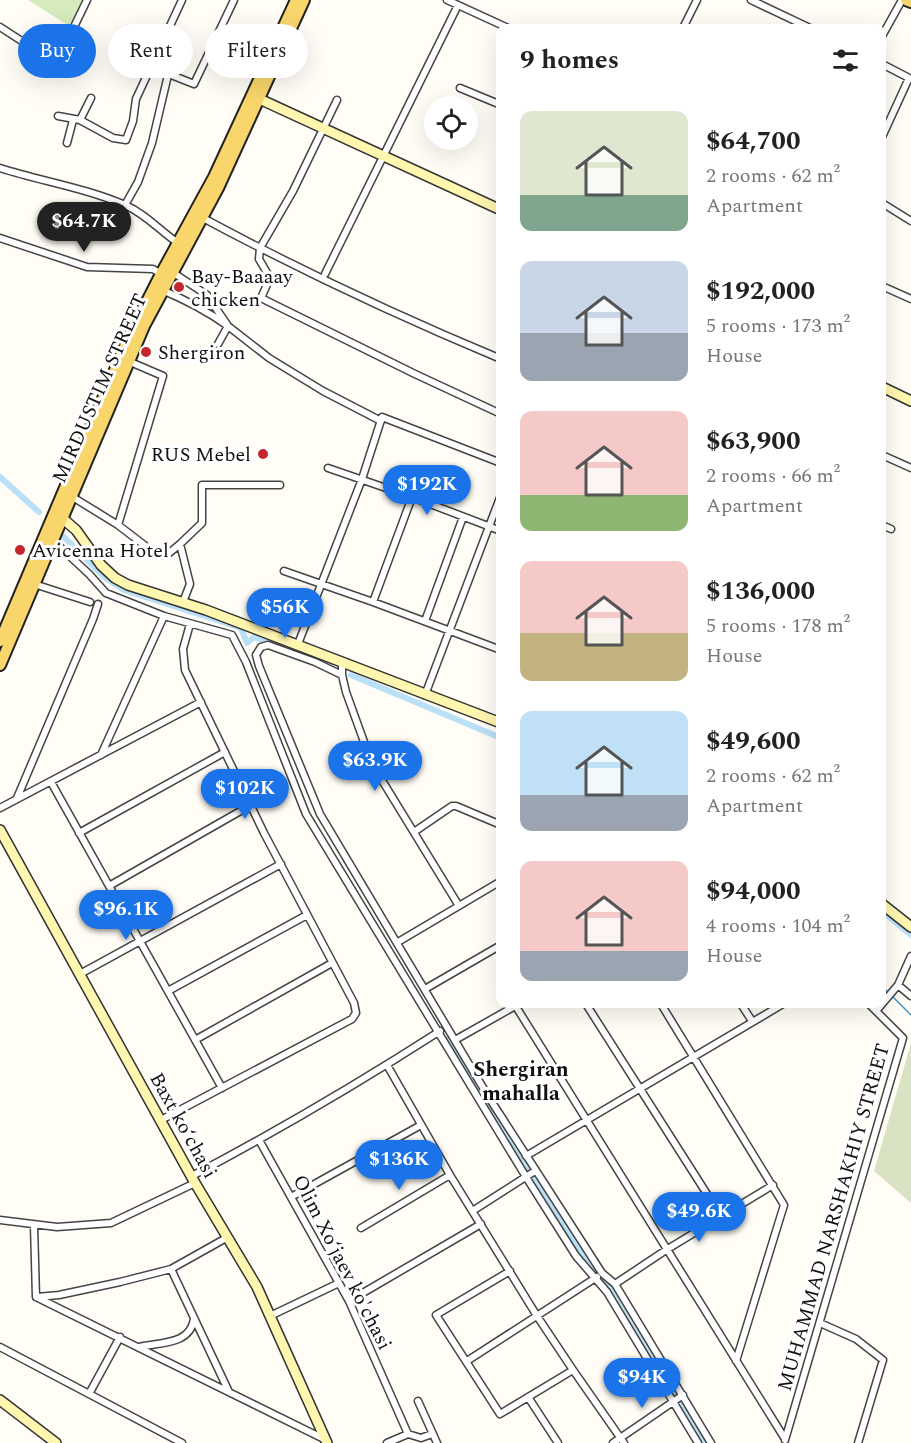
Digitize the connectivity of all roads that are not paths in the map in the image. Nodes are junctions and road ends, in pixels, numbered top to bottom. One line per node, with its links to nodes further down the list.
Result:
1 (87, 0): 16 (street)
2 (182, 0): 12 (street)
3 (234, 0): 21 (street)
4 (296, 0): 24 (main road, MIRDUSTIM STREET)
5 (304, 0): 24 (main road, MIRDUSTIM STREET)
6 (447, 0): 11 (street)
7 (697, 0): 14 (street)
8 (751, 0): 15 (street)
9 (904, 0): 10 (main road); 17 (street)
10 (911, 2)
11 (458, 6): 13 (street); 34 (street)
12 (171, 24)
13 (499, 24)
14 (685, 24)
15 (802, 24)
16 (0, 27)
17 (886, 29)
18 (886, 66): 22 (street)
19 (146, 78): 30 (street)
20 (167, 78): 36 (street)
21 (177, 78)
22 (910, 78): 32 (street)
23 (460, 88): 27 (street)
24 (255, 97): 31 (street); 39 (main road, MIRDUSTIM STREET); 42 (main road, MIRDUSTIM STREET)
25 (92, 98): 30 (street)
26 (337, 100): 31 (street)
27 (496, 103)
28 (58, 116): 29 (street)
29 (73, 120): 30 (street); 33 (street)
30 (80, 120)
31 (324, 127): 34 (street); 43 (street)
32 (886, 129)
33 (68, 142)
34 (383, 155): 38 (street); 45 (street)
35 (0, 168): 36 (street)
36 (125, 205): 42 (street)
37 (886, 205): 40 (street)
38 (496, 208)
39 (203, 218): 43 (street); 44 (main road, MIRDUSTIM STREET)
40 (911, 221)
41 (0, 238): 44 (street)
42 (179, 243): 44 (main road, MIRDUSTIM STREET)
43 (260, 248): 51 (street); 55 (street)
44 (167, 274): 47 (main road, MIRDUSTIM STREET); 49 (street); 84 (main road, MIRDUSTIM STREET)
45 (325, 274)
46 (886, 288): 48 (street)
47 (162, 290): 49 (street); 52 (main road, MIRDUSTIM STREET)
48 (911, 299)
49 (228, 326): 50 (street); 56 (street)
50 (218, 344)
51 (496, 358)
52 (128, 361): 63 (main road, MIRDUSTIM STREET); 68 (street)
53 (886, 389): 54 (street)
54 (911, 401)
55 (496, 412)
56 (381, 421): 58 (street); 61 (street)
57 (886, 457): 60 (street)
58 (496, 461)
59 (328, 468): 61 (street)
60 (911, 468)
61 (362, 479): 64 (street); 77 (street)
62 (280, 485): 74 (street)
63 (71, 496): 67 (main road, MIRDUSTIM STREET); 68 (street)
64 (412, 497): 66 (street); 79 (street)
65 (496, 508): 69 (street)
66 (463, 517): 69 (street); 81 (street)
67 (62, 518): 73 (main road, MIRDUSTIM STREET); 78 (street)
68 (118, 525): 74 (street)
69 (489, 527): 71 (street); 83 (street)
70 (886, 527): 72 (street)
71 (496, 529)
72 (891, 529)
73 (52, 542): 76 (main road, MIRDUSTIM STREET); 80 (street)
74 (180, 544): 78 (street)
75 (284, 571): 77 (street)
76 (34, 584): 88 (main road, MIRDUSTIM STREET); 96 (street)
77 (321, 584): 79 (street); 85 (street)
78 (183, 602): 85 (street)
79 (373, 602): 81 (street)
80 (164, 616): 82 (street); 94 (street)
81 (425, 621): 83 (street)
82 (190, 624): 91 (street); 130 (street)
83 (450, 631): 86 (street); 90 (street)
84 (0, 641)
85 (298, 644): 87 (street)
86 (496, 648)
87 (342, 661): 89 (street); 90 (street)
88 (0, 665)
89 (342, 675): 101 (street); 111 (street)
90 (424, 694): 92 (street)
91 (201, 702): 93 (street); 94 (street)
92 (496, 721)
93 (225, 752): 97 (street); 102 (street)
94 (100, 756): 95 (street)
95 (51, 782): 96 (street); 102 (street)
96 (17, 798): 98 (street)
97 (251, 805): 103 (street); 105 (street)
98 (0, 808)
99 (496, 823): 101 (street)
100 (0, 830): 115 (street, Baxt koʻchasi)
101 (414, 832): 106 (street)
102 (79, 833): 105 (street)
103 (280, 864): 108 (street); 110 (street)
104 (496, 884): 106 (street)
105 (109, 886): 110 (street)
106 (459, 906): 111 (street)
107 (886, 907): 109 (street)
108 (307, 915): 114 (street); 118 (street)
109 (911, 927)
110 (139, 940): 115 (street); 118 (street)
111 (398, 942): 117 (street)
112 (496, 948): 117 (street)
113 (911, 956): 116 (street)
114 (332, 963): 131 (street); 135 (street)
115 (80, 974): 137 (street, Baxt koʻchasi)
116 (898, 985): 119 (street); 120 (street)
117 (425, 989): 129 (street)
118 (168, 991): 131 (street)
119 (911, 996)
120 (886, 1001)
121 (510, 1008): 132 (street)
122 (519, 1008): 138 (street)
123 (589, 1008): 136 (street)
124 (664, 1008): 133 (street)
125 (744, 1008): 128 (street)
126 (776, 1008): 128 (street)
127 (879, 1008): 167 (street, MUHAMMAD NARSHAKHIY STREET)
128 (752, 1021): 133 (street)
129 (447, 1027): 130 (street); 132 (street)
130 (438, 1033): 134 (street); 144 (street)
131 (195, 1040): 135 (street)
132 (455, 1040): 141 (street)
133 (694, 1056): 136 (street); 146 (street)
134 (387, 1065): 139 (street); 140 (street)
135 (222, 1088): 137 (street)
136 (640, 1088): 138 (street); 149 (street)
137 (161, 1120): 145 (street, Baxt koʻchasi)
138 (585, 1121): 141 (street); 155 (street)
139 (421, 1125): 143 (street); 147 (street)
140 (260, 1140): 145 (street); 147 (street, Olim Xoʻjaev ko'chasi)
141 (526, 1156): 142 (street)
142 (535, 1171): 144 (street); 158 (street)
143 (450, 1175): 148 (street); 153 (street)
144 (526, 1177): 148 (street); 159 (street)
145 (194, 1180): 152 (street); 154 (street, Baxt koʻchasi)
146 (773, 1185): 149 (street); 172 (street)
147 (291, 1197): 160 (street, Olim Xoʻjaev ko'chasi)
148 (474, 1210): 151 (street)
149 (721, 1216): 155 (street)
150 (0, 1220): 152 (street)
151 (481, 1224): 157 (street); 163 (street)
152 (34, 1225): 162 (street)
153 (361, 1228)
154 (228, 1237): 156 (street); 164 (street, Baxt koʻchasi)
155 (666, 1250): 161 (street); 172 (street)
156 (171, 1269): 162 (street); 166 (street)
157 (510, 1271): 165 (street); 171 (street)
158 (602, 1273): 159 (street); 161 (street)
159 (596, 1278): 165 (street); 180 (street)
160 (339, 1283): 163 (street, Olim Xoʻjaev ko'chasi); 164 (street)
161 (615, 1284): 176 (street)
162 (36, 1297): 168 (street)
163 (349, 1301): 181 (street, Olim Xoʻjaev ko'chasi)
164 (270, 1316): 183 (street, Baxt koʻchasi)
165 (537, 1316): 171 (street); 173 (street)
166 (194, 1317): 170 (street); 174 (street)
167 (820, 1323): 185 (street, MUHAMMAD NARSHAKHIY STREET); 194 (street)
168 (120, 1337): 170 (street); 175 (street)
169 (0, 1347): 175 (street)
170 (139, 1347): 174 (street)
171 (467, 1361): 177 (street)
172 (736, 1361): 185 (street)
173 (573, 1370): 177 (street); 184 (street)
174 (229, 1392): 183 (street)
175 (89, 1394): 187 (street)
176 (683, 1395): 180 (street); 193 (street)
177 (528, 1397): 190 (street)
178 (0, 1400): 186 (street)
179 (418, 1401): 182 (street)
180 (673, 1402): 184 (street); 192 (street)
181 (408, 1434): 182 (street); 188 (street)
182 (432, 1434): 189 (street)
183 (326, 1441)
184 (623, 1441): 191 (street)
185 (784, 1441)
186 (56, 1443)
187 (182, 1443)
188 (387, 1443)
189 (437, 1443)
190 (558, 1443)
191 (613, 1443)
192 (698, 1443)
193 (711, 1443)
194 (858, 1443)

